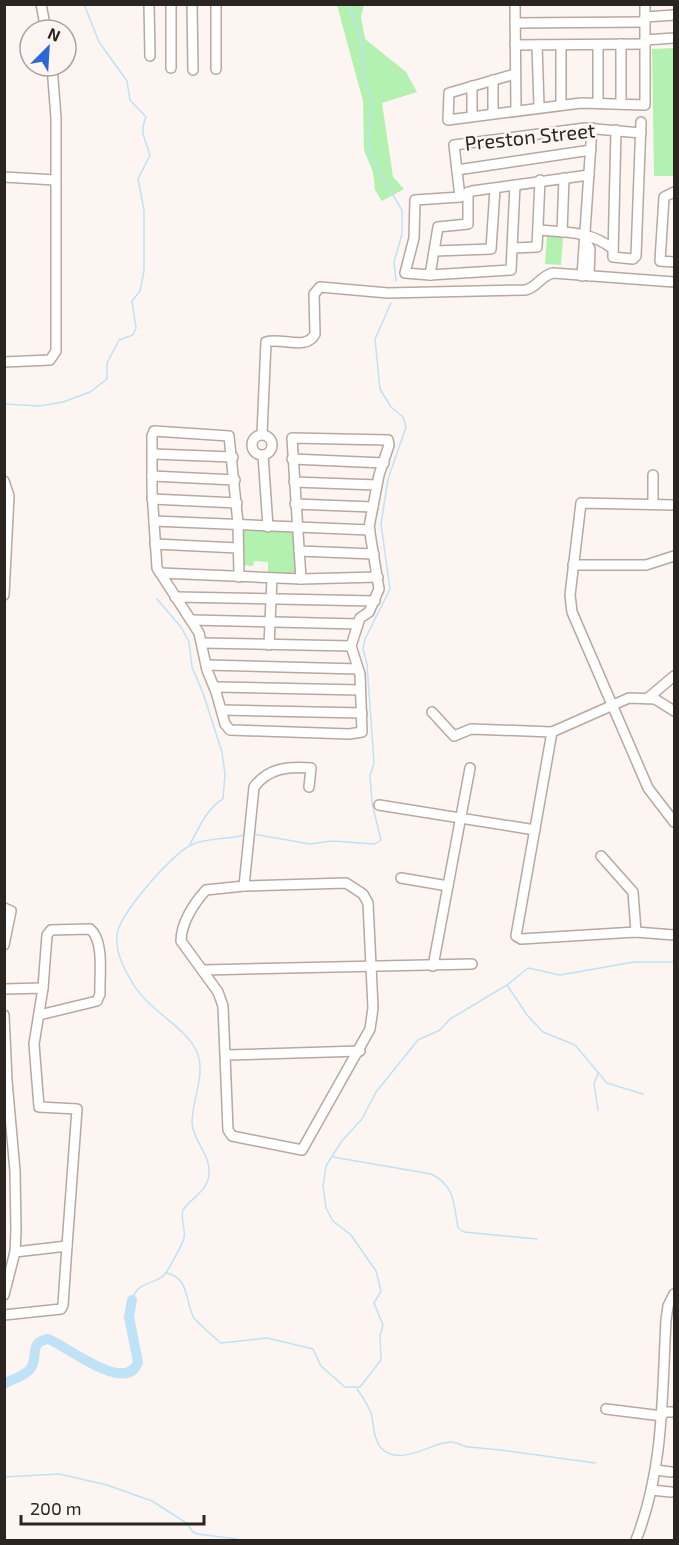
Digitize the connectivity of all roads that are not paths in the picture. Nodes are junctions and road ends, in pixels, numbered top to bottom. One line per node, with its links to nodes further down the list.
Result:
1 (149, 4): 17 (street)
2 (171, 4): 18 (street)
3 (192, 4): 20 (street)
4 (216, 4): 19 (street)
5 (515, 4): 9 (street)
6 (645, 4): 8 (street)
7 (675, 15): 8 (street)
8 (645, 20): 9 (street); 11 (street)
9 (515, 23): 13 (street)
10 (675, 38): 11 (street)
11 (645, 42): 12 (street); 27 (street)
12 (621, 44): 16 (street); 27 (street)
13 (515, 45): 14 (street); 21 (street)
14 (537, 45): 15 (street); 28 (street)
15 (561, 45): 16 (street); 26 (street)
16 (598, 45): 25 (street)
17 (150, 56)
18 (171, 68)
19 (216, 69)
20 (193, 70)
21 (516, 74): 23 (street); 29 (street)
22 (52, 78): 41 (street)
23 (493, 80): 24 (street); 30 (street)
24 (472, 86): 31 (street); 31 (street)
25 (598, 102): 26 (street); 27 (street)
26 (561, 104): 28 (street)
27 (621, 104)
28 (539, 106): 29 (street)
29 (516, 110): 30 (street)
30 (493, 113): 31 (street)
31 (472, 116)
32 (641, 122): 35 (street)
33 (592, 128): 34 (street, Preston Street); 36 (street); 37 (street, Preston Street)
34 (615, 130): 35 (street, Preston Street); 51 (street)
35 (641, 133): 51 (street)
36 (591, 150): 37 (street); 38 (street)
37 (457, 170): 46 (street)
38 (589, 175): 40 (street); 49 (street)
39 (4, 177): 41 (street)
40 (564, 178): 42 (street); 48 (street)
41 (55, 180): 57 (street)
42 (540, 180): 43 (street); 47 (street)
43 (515, 185): 44 (street); 50 (street)
44 (495, 189): 46 (street); 52 (street)
45 (675, 192): 53 (street)
46 (464, 195): 52 (street); 54 (street)
47 (538, 230): 48 (street); 50 (street)
48 (562, 232): 49 (street)
49 (586, 238): 51 (street); 55 (street)
50 (513, 248): 54 (street)
51 (613, 249)
52 (435, 251): 54 (street)
53 (675, 262)
54 (430, 275)
55 (586, 276): 56 (street); 58 (street)
56 (675, 282)
57 (4, 362)
58 (262, 434): 60 (street); 60 (street)
59 (153, 454): 61 (street); 61 (street); 64 (street)
60 (263, 455): 78 (street)
61 (233, 457): 66 (street)
62 (292, 459): 63 (street); 63 (street); 68 (street)
63 (384, 463): 69 (street)
64 (152, 476): 66 (street); 70 (street)
65 (653, 476): 73 (street)
66 (235, 480): 71 (street)
67 (4, 481): 92 (street)
68 (294, 482): 69 (street); 72 (street)
69 (377, 485): 75 (street)
70 (153, 499): 71 (street); 76 (street)
71 (237, 503): 77 (street)
72 (295, 504): 75 (street); 79 (street)
73 (653, 504): 74 (street); 86 (street)
74 (675, 505)
75 (373, 507): 80 (street)
76 (154, 521): 77 (street); 81 (street)
77 (237, 526): 78 (street); 82 (street)
78 (268, 527): 79 (street)
79 (297, 527): 80 (street); 83 (street)
80 (370, 530): 84 (street)
81 (155, 544): 82 (street); 87 (street)
82 (238, 548): 88 (street)
83 (299, 550): 84 (street); 91 (street)
84 (374, 554): 89 (street)
85 (675, 556): 86 (street)
86 (573, 565): 108 (street)
87 (160, 573): 88 (street); 93 (street)
88 (239, 577): 90 (street)
89 (378, 577): 91 (street); 95 (street)
90 (272, 578): 91 (street); 94 (street)
91 (301, 579)
92 (4, 595)
93 (175, 597): 94 (street); 96 (street)
94 (271, 600): 95 (street); 97 (street)
95 (375, 601): 98 (street)
96 (190, 620): 97 (street); 99 (street)
97 (270, 622): 98 (street); 100 (street)
98 (358, 624): 101 (street)
99 (202, 643): 100 (street); 102 (street)
100 (269, 645): 101 (street)
101 (351, 646): 103 (street)
102 (206, 665): 103 (street); 105 (street)
103 (358, 669): 106 (street)
104 (675, 676): 107 (street)
105 (215, 687): 106 (street); 109 (street)
106 (360, 690): 112 (street)
107 (648, 698): 108 (street); 110 (street)
108 (610, 706): 113 (street); 118 (street)
109 (222, 710): 112 (street); 112 (street)
110 (675, 711)
111 (432, 712): 113 (street)
112 (362, 713)
113 (552, 732): 119 (street)
114 (470, 768): 117 (street)
115 (309, 787): 122 (street)
116 (379, 806): 117 (street)
117 (461, 819): 119 (street); 123 (street)
118 (675, 822)
119 (536, 830): 125 (street)
120 (601, 856): 125 (street)
121 (401, 878): 123 (street)
122 (244, 886): 130 (street); 131 (street)
123 (448, 886): 129 (street)
124 (4, 908): 127 (street)
125 (636, 932): 126 (street)
126 (675, 935)
127 (4, 945)
128 (472, 964): 129 (street)
129 (433, 966): 130 (street)
130 (372, 968): 131 (street); 136 (street)
131 (202, 970): 137 (street)
132 (43, 988): 133 (street); 135 (street); 135 (street)
133 (4, 989)
134 (4, 1015): 139 (street)
135 (39, 1015): 138 (street)
136 (360, 1051): 137 (street); 137 (street)
137 (227, 1055)
138 (67, 1246): 139 (street); 142 (street)
139 (15, 1252): 141 (street)
140 (675, 1294): 145 (street)
141 (4, 1295)
142 (4, 1315)
143 (606, 1409): 145 (street)
144 (675, 1412): 145 (street)
145 (662, 1414): 146 (street)
146 (656, 1470): 147 (street); 148 (street)
147 (671, 1472)
148 (651, 1490): 149 (street); 150 (street)
149 (671, 1492)
150 (636, 1540)

